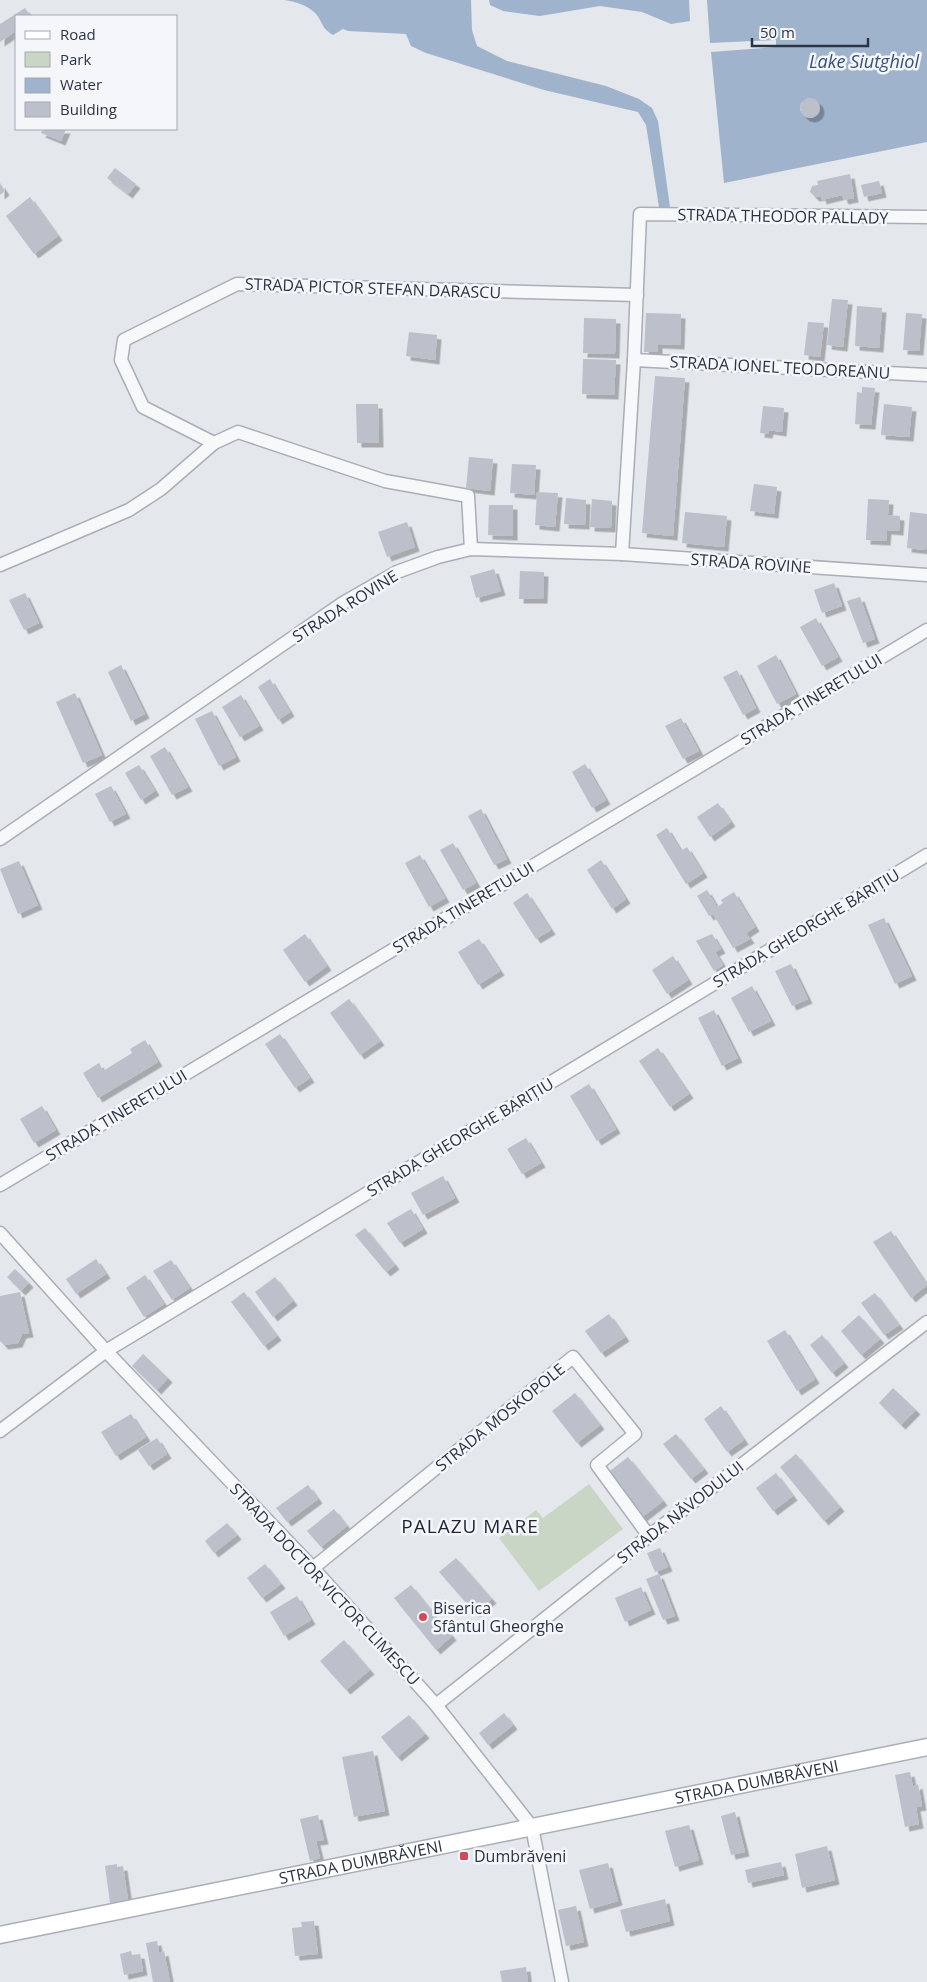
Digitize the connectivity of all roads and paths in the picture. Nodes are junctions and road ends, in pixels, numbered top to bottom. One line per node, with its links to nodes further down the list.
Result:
1 (927, 217): 2 (street, STRADA THEODOR PALLADY)
2 (636, 295): 3 (street); 5 (street, STRADA PICTOR STEFAN DARASCU)
3 (634, 360): 4 (street, STRADA IONEL TEODOREANU); 7 (street)
4 (927, 375)
5 (214, 443): 6 (street); 8 (street)
6 (471, 549): 7 (street, STRADA ROVINE); 11 (street, STRADA ROVINE)
7 (622, 554): 9 (street, STRADA ROVINE)
8 (0, 565)
9 (927, 575)
10 (927, 630): 13 (street, STRADA TINERETULUI)
11 (0, 839)
12 (927, 855): 16 (street, STRADA GHEORGHE BARIȚIU)
13 (0, 1185)
14 (0, 1233): 16 (street, STRADA DOCTOR VICTOR CLIMESCU)
15 (927, 1322): 18 (street, STRADA NĂVODULUI)
16 (106, 1351): 17 (street, STRADA GHEORGHE BARIȚIU); 19 (street, STRADA DOCTOR VICTOR CLIMESCU)
17 (0, 1431)
18 (648, 1536): 19 (street, STRADA MOSKOPOLE); 20 (street, STRADA NĂVODULUI)
19 (313, 1568): 20 (street, STRADA DOCTOR VICTOR CLIMESCU)
20 (436, 1705): 22 (street, STRADA DOCTOR VICTOR CLIMESCU)
21 (927, 1748): 22 (street, STRADA DUMBRĂVENI)
22 (532, 1827): 23 (street, STRADA DUMBRĂVENI); 24 (street, STRADA DOCTOR VICTOR CLIMESCU)
23 (0, 1935)
24 (562, 1982)

